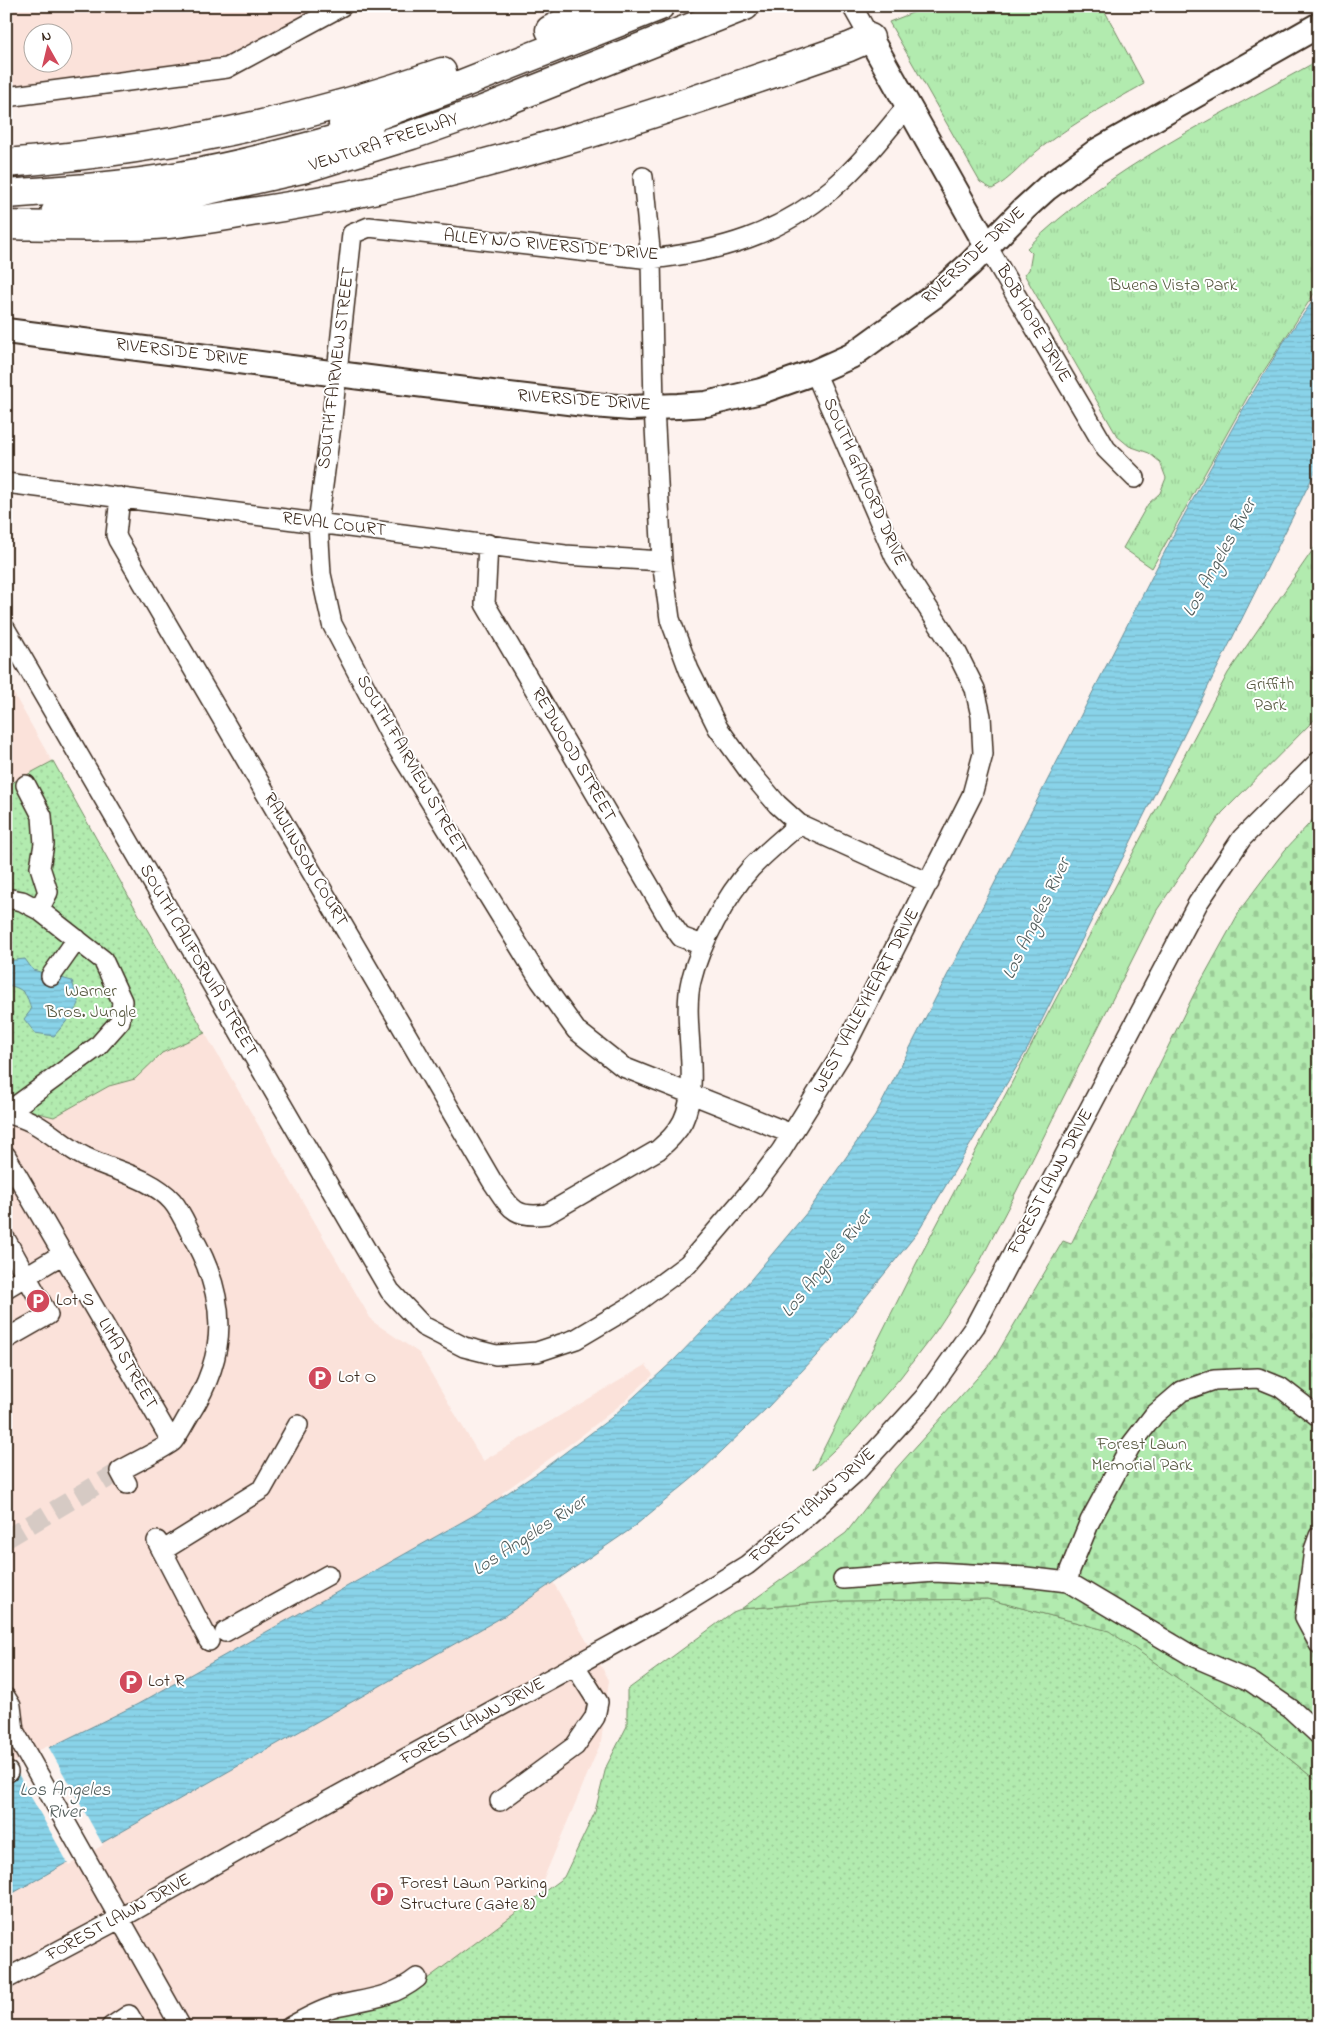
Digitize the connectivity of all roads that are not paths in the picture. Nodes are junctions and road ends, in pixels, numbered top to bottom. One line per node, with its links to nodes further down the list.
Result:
1 (342, 6): 11 (street)
2 (595, 6): 9 (highway)
3 (609, 6): 9 (highway)
4 (660, 6): 15 (highway)
5 (699, 6): 16 (highway)
6 (745, 6): 17 (highway, VENTURA FREEWAY)
7 (852, 6): 10 (street, BOB HOPE DRIVE)
8 (1319, 25): 20 (main road, RIVERSIDE DRIVE)
9 (550, 30): 13 (highway)
10 (870, 38): 12 (main road, BOB HOPE DRIVE); 18 (highway)
11 (6, 97)
12 (908, 105): 20 (main road, BOB HOPE DRIVE); 21 (street, ALLEY N/O RIVERSIDE DRIVE)
13 (6, 163)
14 (643, 177): 21 (street)
15 (6, 183)
16 (6, 194)
17 (6, 215)
18 (6, 225)
19 (352, 234): 21 (street, ALLEY N/O RIVERSIDE DRIVE); 24 (street, SOUTH FAIRVIEW STREET)
20 (987, 246): 23 (main road, RIVERSIDE DRIVE); 26 (street, BOB HOPE DRIVE)
21 (651, 259): 25 (street)
22 (6, 331): 24 (main road, RIVERSIDE DRIVE)
23 (815, 372): 25 (main road, RIVERSIDE DRIVE); 33 (street, SOUTH GAYLORD DRIVE)
24 (336, 374): 25 (main road, RIVERSIDE DRIVE); 29 (street, SOUTH FAIRVIEW STREET)
25 (654, 407): 31 (street)
26 (1135, 478)
27 (6, 483): 28 (street, REVAL COURT)
28 (120, 497): 29 (street, REVAL COURT); 43 (street, RAWLINSON COURT)
29 (318, 523): 30 (street, REVAL COURT); 43 (street, SOUTH FAIRVIEW STREET)
30 (488, 544): 31 (street, REVAL COURT); 41 (street, REDWOOD STREET)
31 (662, 561): 36 (street)
32 (6, 630): 51 (street, SOUTH CALIFORNIA STREET)
33 (983, 754): 37 (street, WEST VALLEYHEART DRIVE)
34 (1319, 761): 62 (street, FOREST LAWN DRIVE)
35 (26, 785): 39 (street)
36 (799, 824): 37 (street); 41 (street)
37 (929, 883): 45 (street, WEST VALLEYHEART DRIVE)
38 (6, 898): 39 (street)
39 (39, 910): 40 (street)
40 (77, 939): 42 (street); 44 (street)
41 (702, 946): 43 (street)
42 (51, 976)
43 (689, 1094): 45 (street, SOUTH FAIRVIEW STREET)
44 (8, 1114): 55 (street)
45 (792, 1134): 51 (street, WEST VALLEYHEART DRIVE)
46 (6, 1156): 48 (street, LIMA STREET)
47 (6, 1240): 49 (street)
48 (64, 1254): 49 (street); 55 (street, LIMA STREET)
49 (26, 1276): 50 (street); 52 (street)
50 (6, 1288)
51 (390, 1291)
52 (6, 1339)
53 (1319, 1417): 59 (street)
54 (298, 1424): 58 (street)
55 (172, 1442): 56 (street)
56 (124, 1477)
57 (1319, 1536): 61 (street)
58 (328, 1576)
59 (1069, 1576): 60 (street); 65 (street)
60 (843, 1579)
61 (1315, 1639)
62 (575, 1666): 66 (street); 67 (street, FOREST LAWN DRIVE)
63 (6, 1698): 64 (street)
64 (10, 1728): 67 (street)
65 (1319, 1735)
66 (500, 1801)
67 (119, 1919): 69 (street, FOREST LAWN DRIVE); 72 (street)
68 (417, 1978): 73 (street)
69 (6, 1979)
70 (111, 2027): 71 (street)
71 (136, 2027)
72 (181, 2027)
73 (290, 2027)

